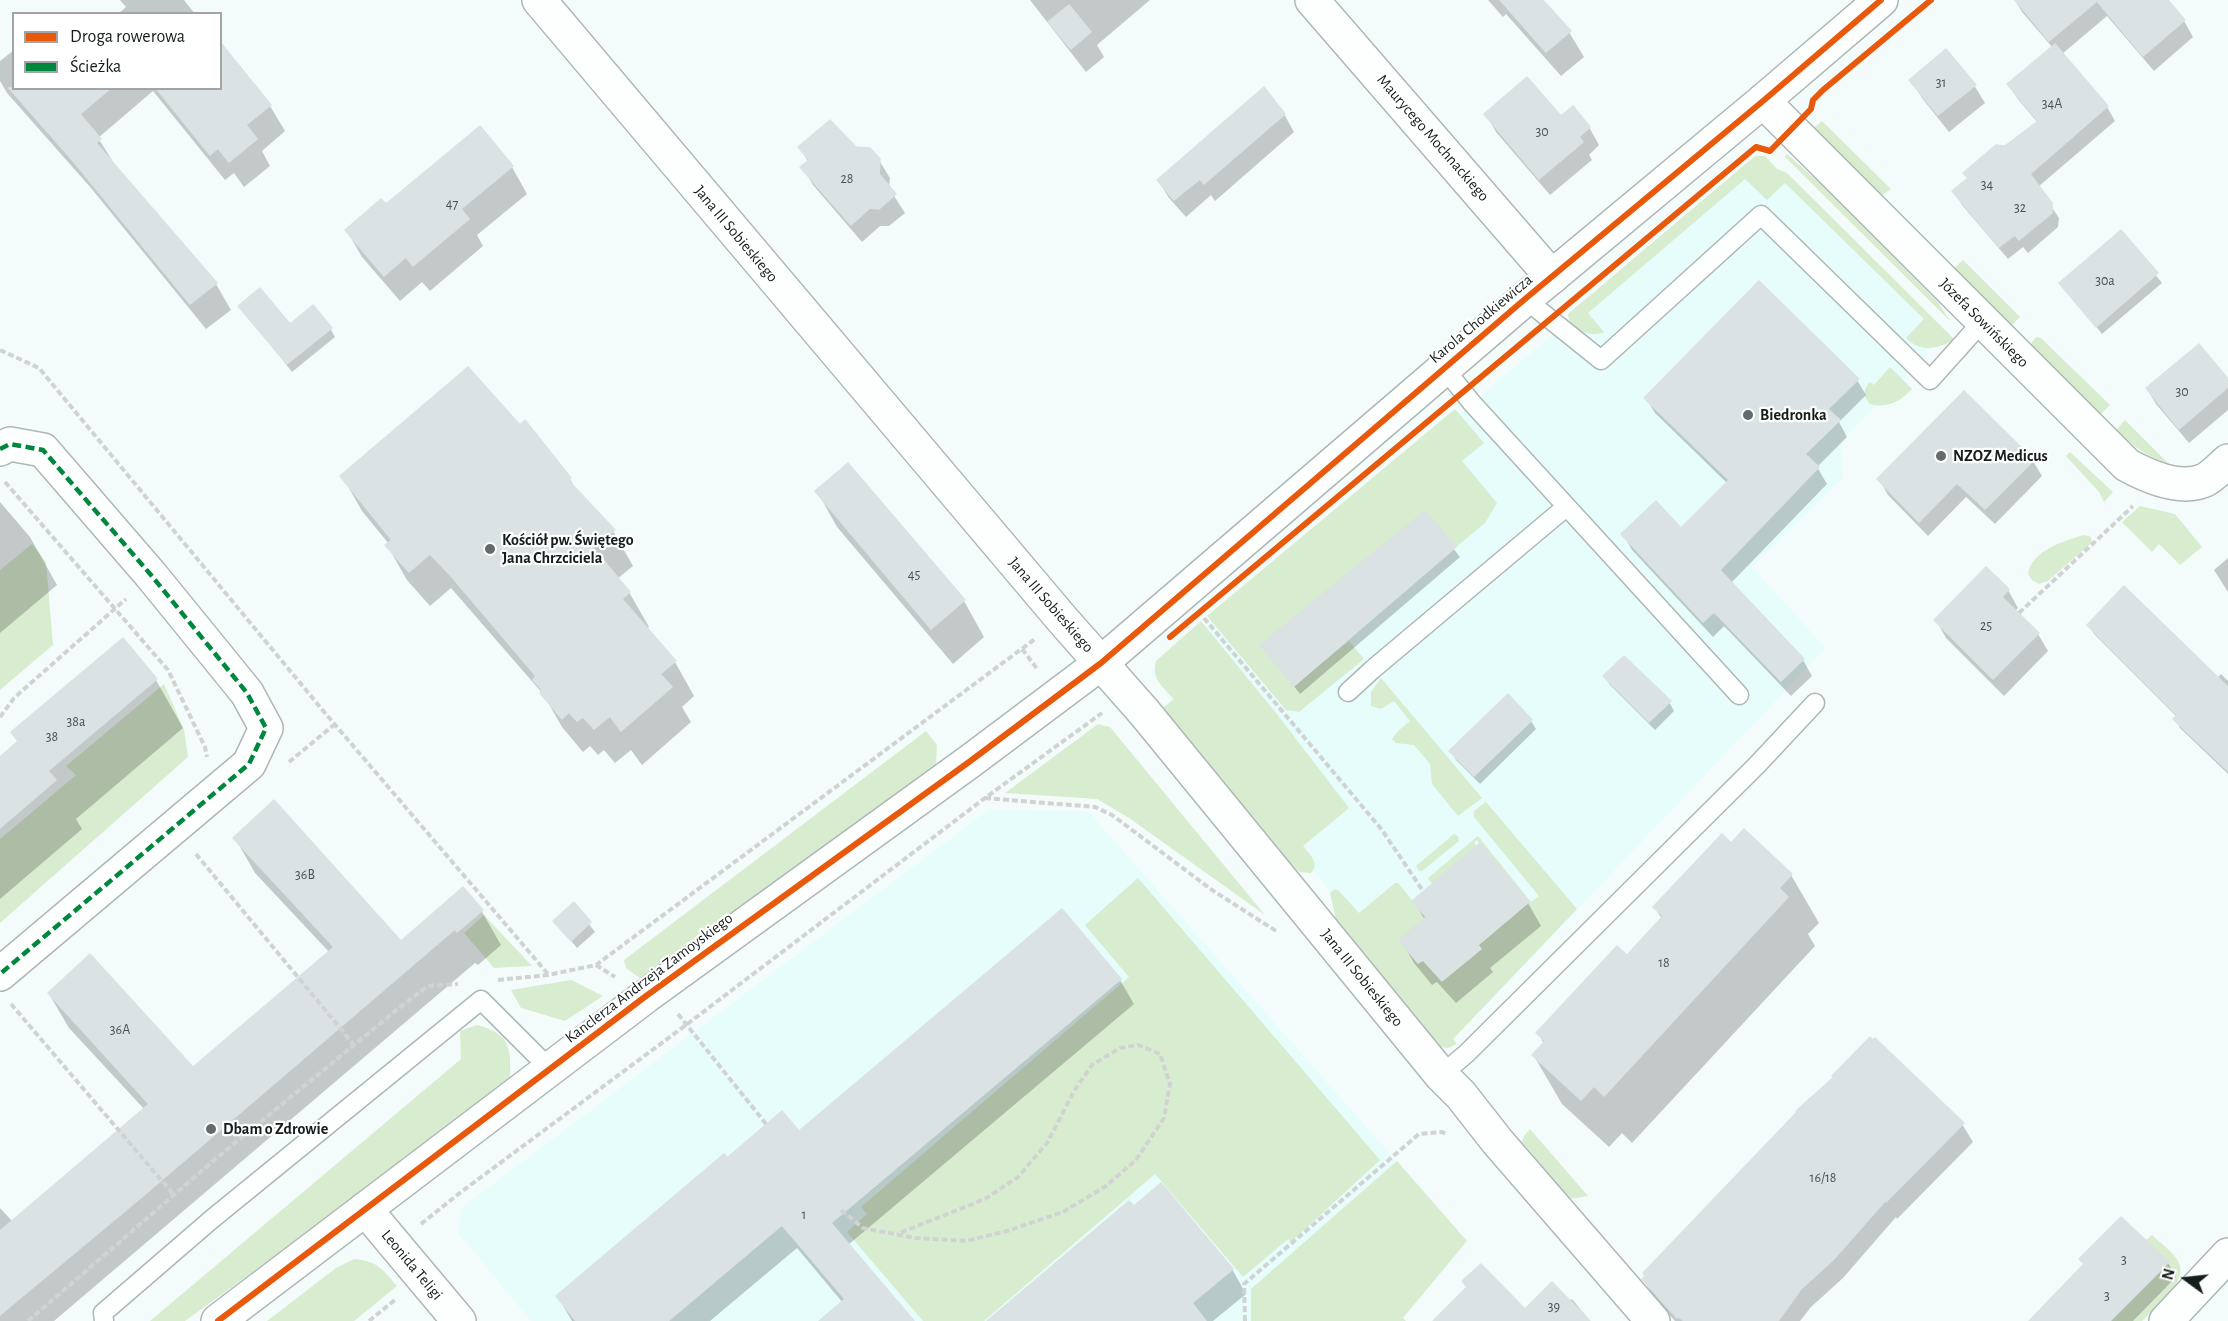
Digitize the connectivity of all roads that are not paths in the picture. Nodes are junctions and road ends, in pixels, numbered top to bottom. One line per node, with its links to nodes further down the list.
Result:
1 (539, 0): 12 (street, Jana III Sobieskiego)
2 (1312, 0): 5 (street, Maurycego Mochnackiego)
3 (1881, 0): 4 (street, Karola Chodkiewicza)
4 (1763, 101): 5 (street, Karola Chodkiewicza); 7 (street, Józefa Sowińskiego)
5 (1552, 277): 6 (street, Karola Chodkiewicza)
6 (1525, 299): 7 (lane); 8 (street, Karola Chodkiewicza)
7 (1983, 322): 10 (street, Józefa Sowińskiego)
8 (1444, 368): 11 (lane); 12 (street, Karola Chodkiewicza)
9 (0, 449): 16 (street)
10 (2228, 462)
11 (1566, 507): 13 (lane); 14 (lane)
12 (1101, 663): 17 (street, Kanclerza Andrzeja Zamoyskiego); 18 (street, Jana III Sobieskiego)
13 (1348, 692)
14 (1738, 695)
15 (1815, 703): 18 (lane)
16 (4, 987)
17 (550, 1069): 19 (street, Kanclerza Andrzeja Zamoyskiego); 21 (lane)
18 (1441, 1076): 24 (street, Jana III Sobieskiego)
19 (365, 1209): 22 (street, Kanclerza Andrzeja Zamoyskiego); 23 (street, Leonida Teligi)
20 (2228, 1255): 25 (street)
21 (104, 1321)
22 (218, 1321)
23 (459, 1321)
24 (1653, 1321)
25 (2166, 1321)

